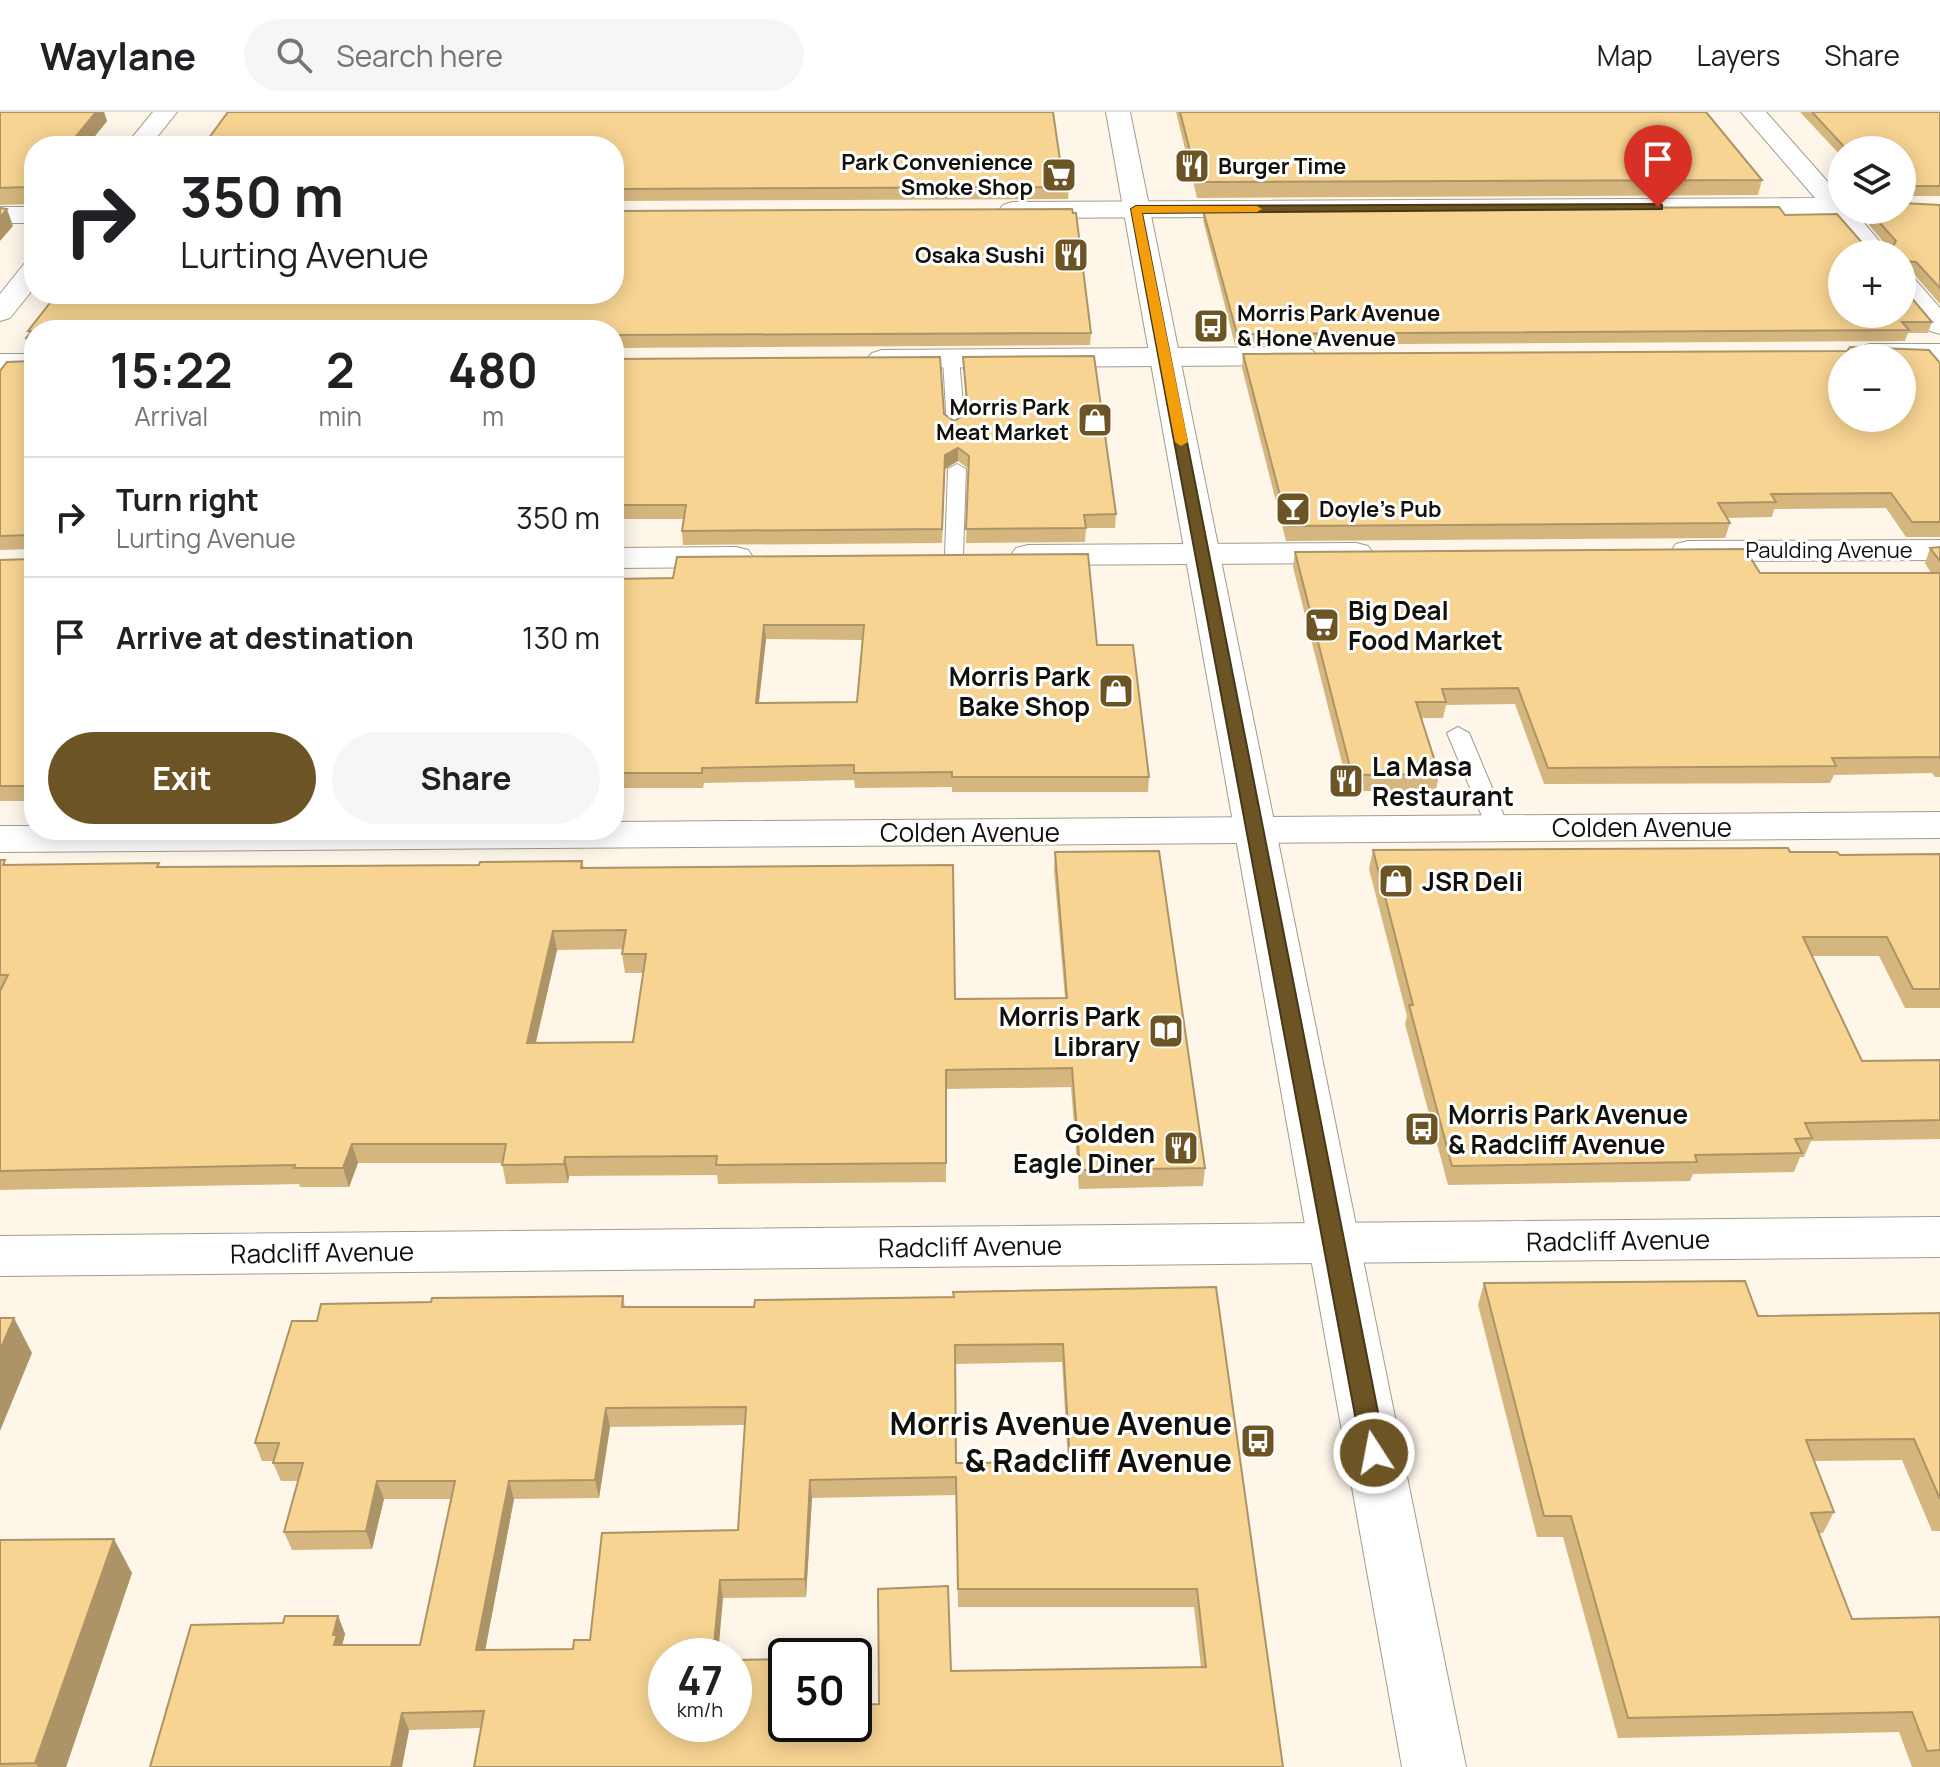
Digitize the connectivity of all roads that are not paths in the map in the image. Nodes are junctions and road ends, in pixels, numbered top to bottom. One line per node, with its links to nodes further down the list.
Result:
1 (165, 112): 4 (street)
2 (1118, 112): 7 (street)
3 (1753, 112): 5 (street)
4 (145, 136)
5 (1828, 194)
6 (1828, 206): 7 (street)
7 (1136, 209): 8 (street); 20 (street)
8 (983, 210)
9 (0, 215): 10 (street)
10 (24, 215)
11 (1853, 224): 12 (street)
12 (1866, 240)
13 (24, 282): 15 (street)
14 (1916, 298): 16 (street)
15 (0, 312)
16 (1940, 325)
17 (1916, 353): 18 (street)
18 (1940, 353)
19 (1330, 356): 20 (street)
20 (1165, 357): 22 (street); 30 (street)
21 (859, 359): 22 (street)
22 (951, 359): 25 (lane)
23 (0, 363): 24 (street)
24 (24, 363)
25 (956, 427)
26 (957, 469): 31 (lane)
27 (1940, 550): 28 (street, Paulding Avenue)
28 (1653, 551)
29 (1383, 552): 30 (street)
30 (1202, 553): 31 (street); 37 (street)
31 (966, 555)
32 (769, 557): 33 (street)
33 (624, 558)
34 (1458, 733): 36 (lane)
35 (1940, 825): 36 (street, Colden Avenue)
36 (1498, 828): 37 (street, Colden Avenue)
37 (1255, 830): 38 (street, Colden Avenue); 42 (street)
38 (624, 835)
39 (0, 839): 40 (street, Colden Avenue)
40 (24, 839)
41 (1940, 1237): 42 (street, Radcliff Avenue)
42 (1333, 1242): 43 (street, Radcliff Avenue); 44 (street)
43 (0, 1256)
44 (1434, 1767)

